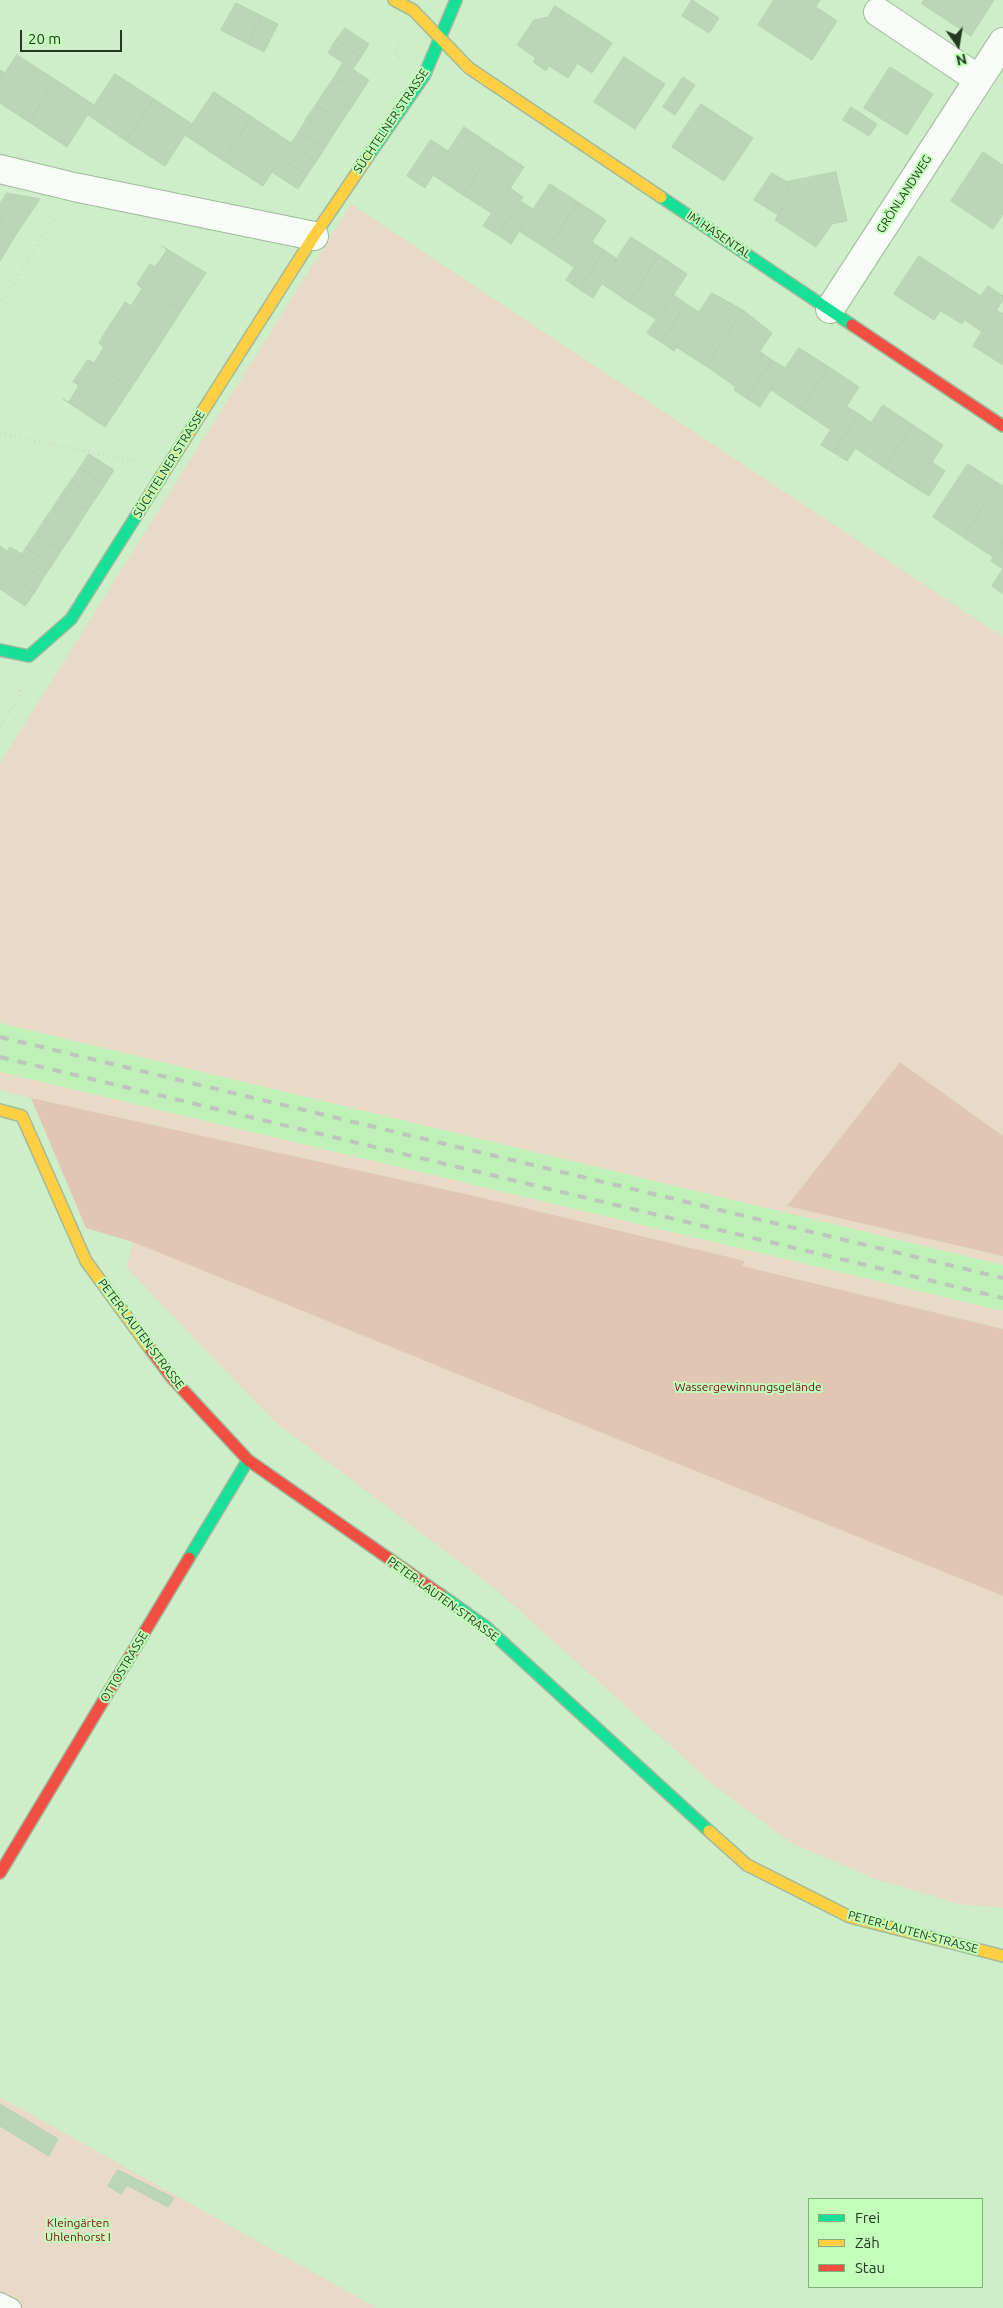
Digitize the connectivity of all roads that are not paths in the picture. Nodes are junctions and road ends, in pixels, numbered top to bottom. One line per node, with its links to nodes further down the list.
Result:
1 (394, 0): 4 (street, IM HASENTAL)
2 (456, 0): 4 (street, SÜCHTELNER STRASSE)
3 (878, 12): 6 (street)
4 (440, 40): 8 (street, SÜCHTELNER STRASSE); 9 (street, IM HASENTAL)
5 (1003, 42): 6 (street, GRÖNLANDWEG)
6 (978, 79): 9 (street, GRÖNLANDWEG)
7 (0, 169): 8 (street)
8 (314, 236): 11 (street, SÜCHTELNER STRASSE)
9 (830, 309): 10 (street, IM HASENTAL)
10 (1003, 426)
11 (0, 650)
12 (0, 1110): 13 (street, PETER-LAUTEN-STRASSE)
13 (248, 1460): 14 (street, OTTOSTRASSE); 15 (street, PETER-LAUTEN-STRASSE)
14 (0, 1873)
15 (1003, 1956)
16 (0, 2302): 17 (lane)
17 (12, 2308)

